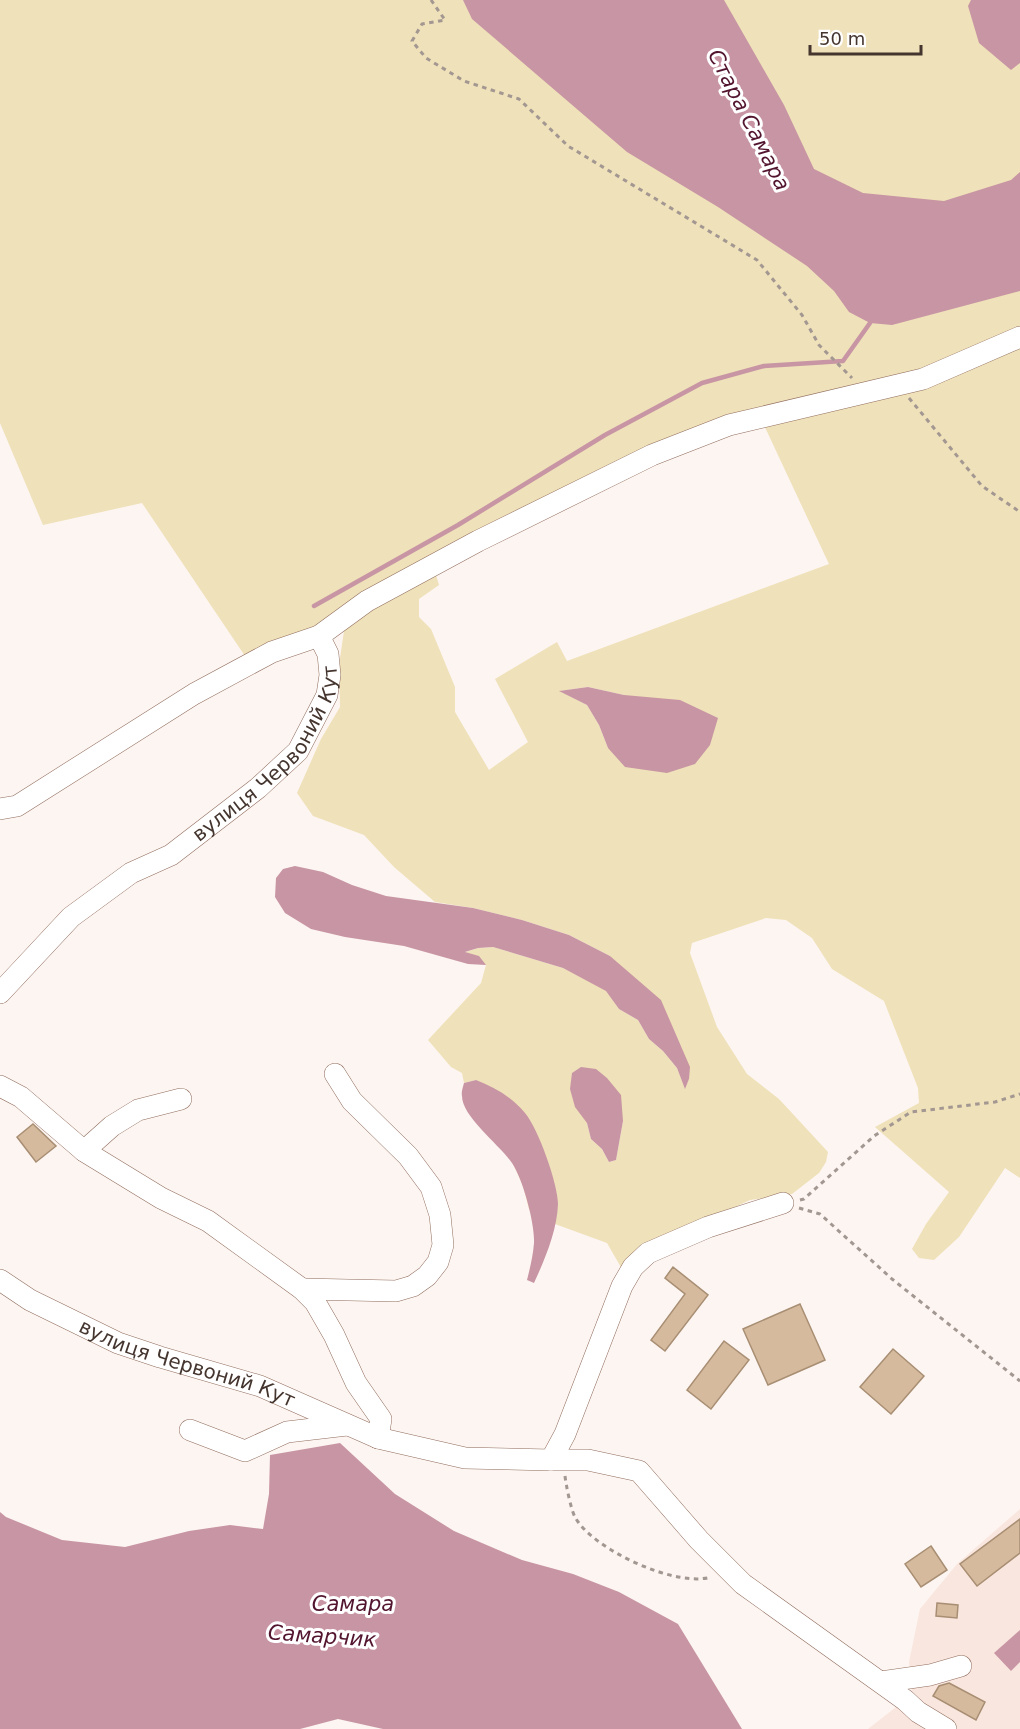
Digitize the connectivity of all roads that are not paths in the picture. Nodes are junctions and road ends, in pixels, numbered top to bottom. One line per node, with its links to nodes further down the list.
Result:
1 (1020, 337): 2 (street)
2 (319, 636): 3 (street, вулиця Червоний Кут); 4 (street, вулиця Червоний Кут)
3 (0, 809)
4 (0, 993)
5 (335, 1074): 11 (street)
6 (0, 1086): 8 (street)
7 (181, 1099): 8 (street)
8 (84, 1151): 11 (street)
9 (783, 1203): 15 (street)
10 (0, 1280): 12 (street, вулиця Червоний Кут)
11 (302, 1289): 14 (street)
12 (347, 1425): 13 (street); 14 (street, вулиця Червоний Кут)
13 (190, 1430)
14 (378, 1438): 15 (street, вулиця Червоний Кут)
15 (557, 1460): 17 (street, вулиця Червоний Кут)
16 (961, 1665): 17 (street)
17 (880, 1682): 18 (street, вулиця Червоний Кут)
18 (946, 1729)

